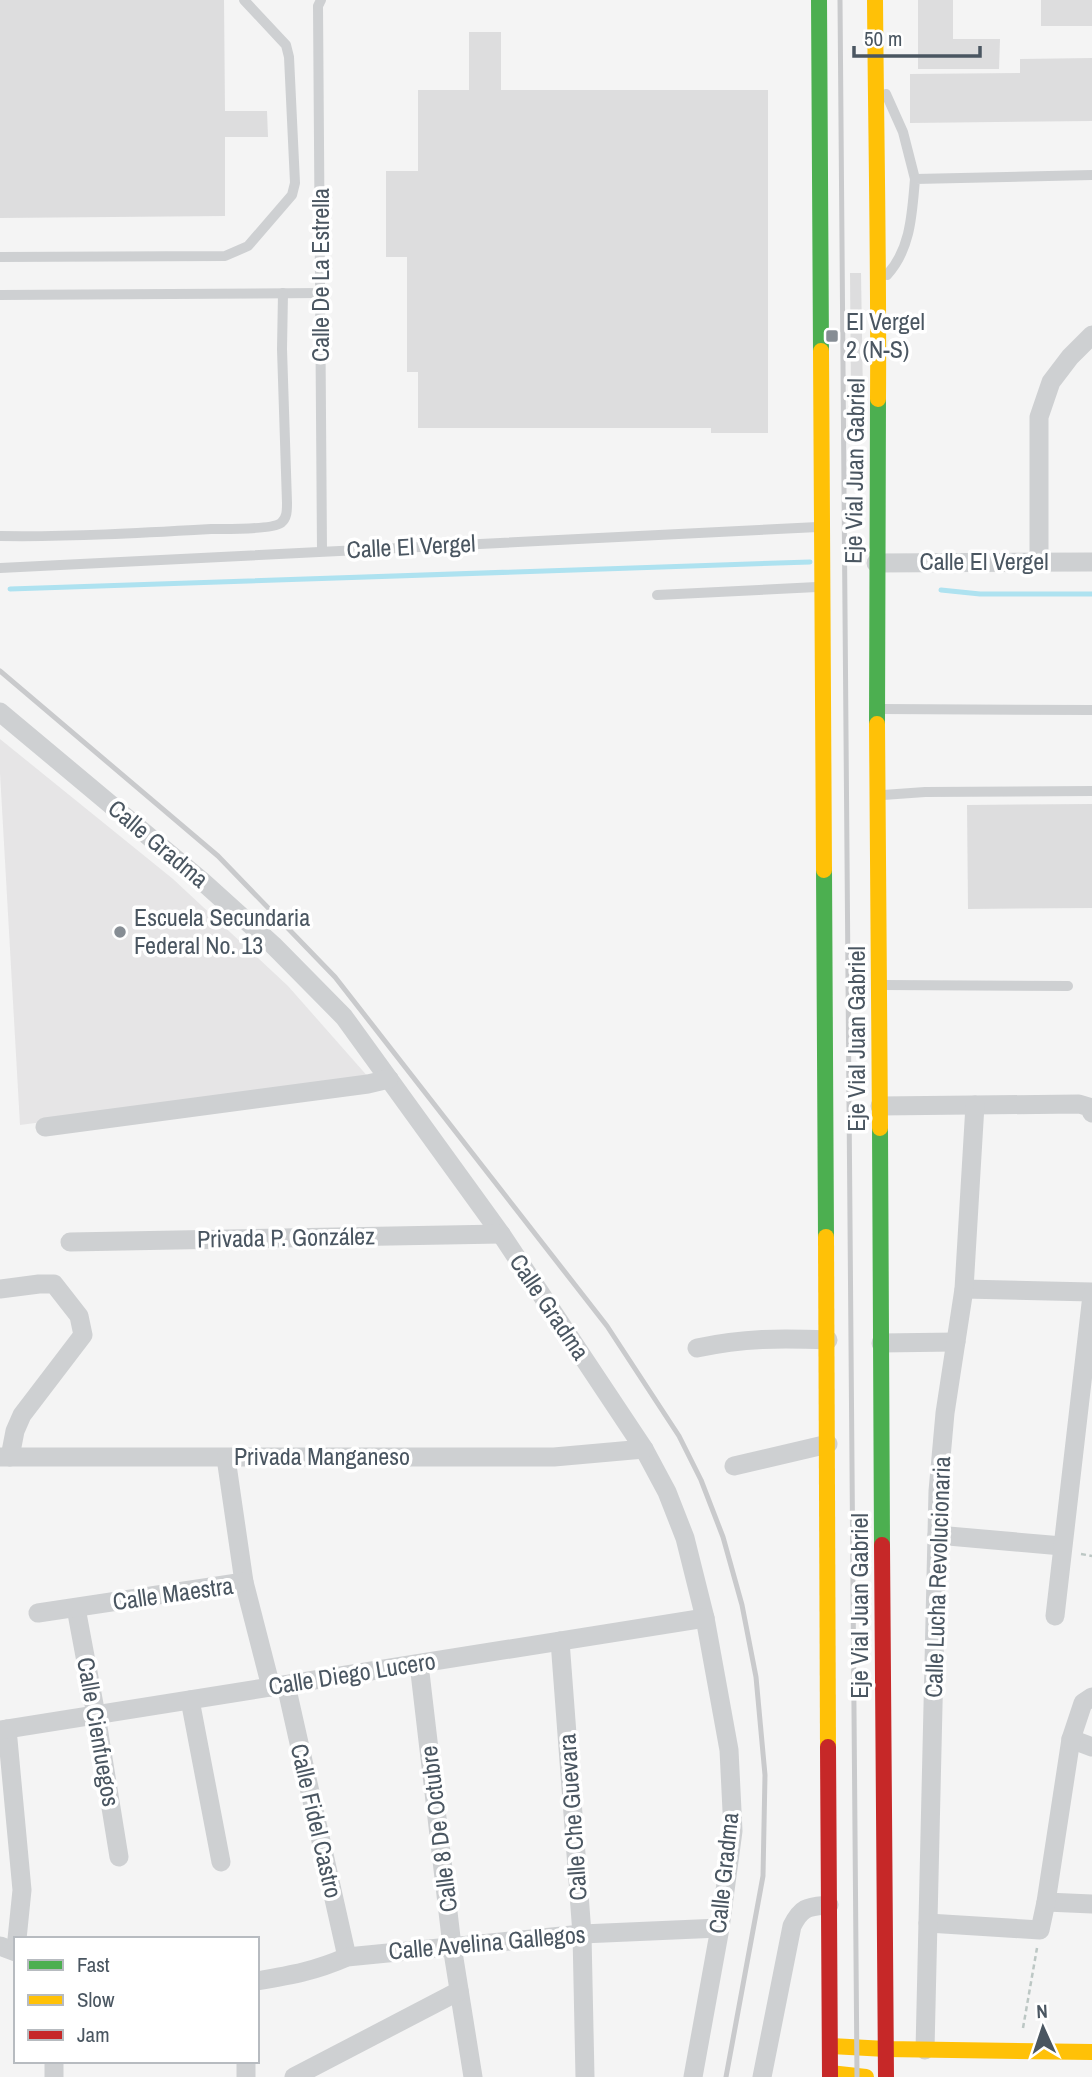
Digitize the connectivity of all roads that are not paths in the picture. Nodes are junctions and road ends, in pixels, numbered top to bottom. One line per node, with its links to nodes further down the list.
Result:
1 (244, 0): 8 (lane)
2 (321, 0): 11 (lane, Calle De La Estrella)
3 (819, 0): 14 (main road, Eje Vial Juan Gabriel)
4 (875, 0): 5 (main road, Eje Vial Juan Gabriel)
5 (875, 73): 7 (lane); 9 (main road, Eje Vial Juan Gabriel)
6 (1092, 175): 7 (lane)
7 (915, 179): 9 (lane)
8 (0, 257)
9 (879, 283): 19 (main road, Eje Vial Juan Gabriel)
10 (283, 293): 11 (lane); 12 (lane); 15 (lane)
11 (321, 293): 16 (lane, Calle De La Estrella)
12 (0, 295)
13 (1092, 335): 17 (street)
14 (822, 527): 16 (lane, Calle El Vergel); 21 (main road, Eje Vial Juan Gabriel)
15 (0, 536)
16 (322, 551): 20 (lane, Calle El Vergel)
17 (1039, 561): 18 (street, Calle El Vergel); 19 (street, Calle El Vergel)
18 (1092, 562)
19 (876, 563): 23 (main road, Eje Vial Juan Gabriel)
20 (0, 568)
21 (823, 586): 22 (lane); 40 (main road, Eje Vial Juan Gabriel)
22 (657, 595)
23 (877, 709): 24 (lane); 27 (main road, Eje Vial Juan Gabriel)
24 (1092, 710)
25 (0, 712): 30 (street, Calle Gradma)
26 (1092, 791): 27 (lane)
27 (878, 795): 28 (main road, Eje Vial Juan Gabriel)
28 (879, 985): 29 (lane); 32 (main road, Eje Vial Juan Gabriel)
29 (1068, 986)
30 (389, 1079): 34 (street); 35 (street, Calle Gradma)
31 (975, 1105): 32 (street); 33 (street); 38 (street, Calle Lucha Revolucionaria)
32 (880, 1106): 42 (main road, Eje Vial Juan Gabriel)
33 (1090, 1110)
34 (45, 1127)
35 (501, 1234): 36 (street, Privada P. González); 45 (street, Calle Gradma)
36 (70, 1242)
37 (0, 1289): 46 (street)
38 (964, 1289): 39 (street); 41 (street, Calle Lucha Revolucionaria)
39 (1092, 1293): 50 (street)
40 (828, 1340): 43 (street); 44 (main road, Eje Vial Juan Gabriel)
41 (956, 1342): 42 (street); 49 (street, Calle Lucha Revolucionaria)
42 (881, 1343): 80 (main road, Eje Vial Juan Gabriel)
43 (697, 1348)
44 (828, 1444): 48 (street); 69 (main road, Eje Vial Juan Gabriel)
45 (644, 1450): 47 (street, Privada Manganeso); 55 (street, Calle Gradma)
46 (5, 1457): 47 (street, Privada Manganeso)
47 (226, 1458): 51 (street)
48 (734, 1466)
49 (937, 1535): 50 (street); 70 (street, Calle Lucha Revolucionaria)
50 (1062, 1546): 54 (street)
51 (244, 1582): 52 (street, Calle Maestra); 58 (street, Calle Maestra)
52 (76, 1608): 53 (street, Calle Maestra); 61 (street, Calle Cienfuegos)
53 (38, 1613)
54 (1055, 1616)
55 (705, 1618): 56 (street, Calle Diego Lucero); 71 (street, Calle Gradma)
56 (560, 1641): 57 (street, Calle Diego Lucero); 72 (street, Calle Che Guevara)
57 (419, 1664): 58 (street, Calle Diego Lucero); 74 (street, Calle 8 De Octubre)
58 (278, 1686): 59 (street, Calle Diego Lucero); 75 (street, Calle Fidel Castro)
59 (190, 1700): 61 (street, Calle Diego Lucero); 66 (street)
60 (1088, 1700): 63 (street)
61 (96, 1715): 62 (street, Calle Diego Lucero); 65 (street, Calle Cienfuegos)
62 (4, 1730): 73 (street)
63 (1071, 1740): 64 (street); 67 (street)
64 (1092, 1747)
65 (119, 1857)
66 (221, 1862)
67 (1046, 1902): 68 (street); 70 (street)
68 (1092, 1904)
69 (829, 1905): 79 (main road, Eje Vial Juan Gabriel); 88 (street)
70 (928, 1923): 81 (street, Calle Lucha Revolucionaria)
71 (720, 1928): 72 (street, Calle Avelina Gallegos); 87 (street, Calle Gradma)
72 (582, 1934): 74 (street, Calle Avelina Gallegos); 86 (street, Calle Che Guevara)
73 (17, 1937)
74 (452, 1945): 75 (street, Calle Avelina Gallegos); 77 (street, Calle 8 De Octubre)
75 (347, 1957): 76 (street, Calle Avelina Gallegos)
76 (259, 1980)
77 (460, 1991): 84 (street); 85 (street, Calle 8 De Octubre)
78 (1092, 2034): 82 (street)
79 (831, 2046): 80 (main road); 83 (main road, Eje Vial Juan Gabriel)
80 (886, 2049): 81 (main road); 90 (main road, Eje Vial Juan Gabriel)
81 (925, 2050): 82 (main road)
82 (1092, 2052)
83 (830, 2075): 89 (main road)
84 (294, 2077)
85 (473, 2077)
86 (585, 2077)
87 (693, 2077)
88 (762, 2077)
89 (866, 2077)
90 (886, 2077)

